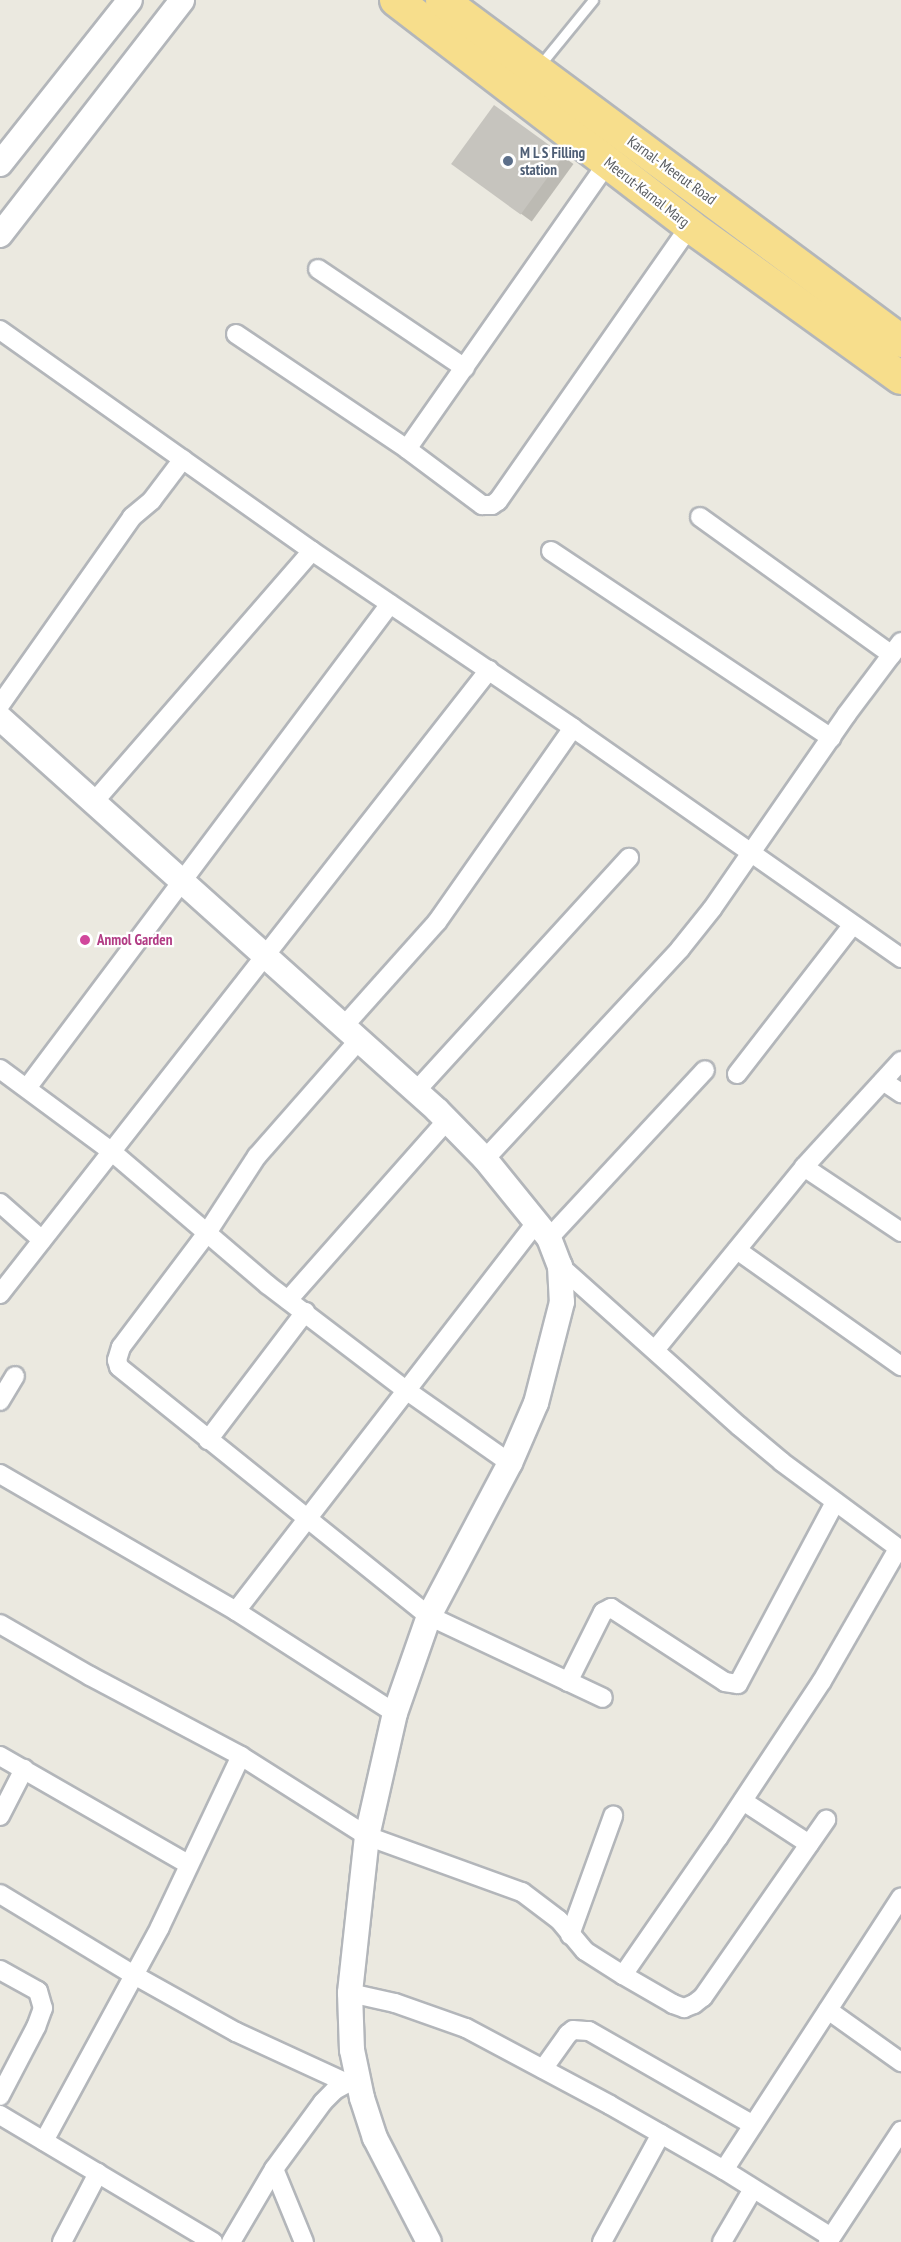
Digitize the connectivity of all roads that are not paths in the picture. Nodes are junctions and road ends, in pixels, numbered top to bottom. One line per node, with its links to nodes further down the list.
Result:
1 (130, 0): 8 (street)
2 (182, 0): 10 (street)
3 (396, 0): 6 (highway, Meerut-Karnal Marg)
4 (442, 0): 6 (highway, Karnal- Meerut Road)
5 (593, 0): 6 (lane)
6 (527, 81): 7 (highway, Meerut-Karnal Marg); 14 (highway, Karnal- Meerut Road)
7 (608, 162): 9 (highway, Meerut-Karnal Marg); 15 (street)
8 (0, 164)
9 (690, 226): 16 (highway, Meerut-Karnal Marg); 17 (street)
10 (0, 235)
11 (318, 269): 15 (street)
12 (0, 330): 18 (street)
13 (237, 334): 17 (street)
14 (901, 341)
15 (465, 368): 17 (street)
16 (901, 378)
17 (407, 449)
18 (183, 459): 20 (street); 25 (street)
19 (700, 517): 23 (street)
20 (312, 551): 22 (street); 29 (street)
21 (551, 551): 28 (street)
22 (390, 604): 24 (street); 32 (street)
23 (896, 648): 28 (street)
24 (489, 670): 27 (street); 34 (street)
25 (0, 705)
26 (0, 718): 29 (street)
27 (573, 728): 30 (street); 36 (street)
28 (831, 738): 30 (street)
29 (94, 802): 32 (street)
30 (751, 852): 33 (street); 47 (street)
31 (629, 858): 43 (street)
32 (184, 882): 34 (street); 42 (street)
33 (852, 926): 35 (street); 40 (street)
34 (265, 956): 36 (street); 46 (street)
35 (901, 958)
36 (351, 1033): 43 (street); 52 (street)
37 (901, 1061): 41 (street)
38 (0, 1069): 42 (street)
39 (705, 1070): 50 (street)
40 (737, 1074)
41 (883, 1081): 44 (street); 48 (street)
42 (27, 1088): 46 (street)
43 (416, 1092): 45 (street)
44 (901, 1093)
45 (447, 1120): 47 (street); 57 (street)
46 (111, 1151): 52 (street); 53 (street)
47 (485, 1159): 50 (street)
48 (804, 1167): 51 (street); 54 (street)
49 (0, 1203): 53 (street)
50 (542, 1231): 55 (street); 62 (street)
51 (901, 1232)
52 (207, 1233): 57 (street); 64 (street)
53 (42, 1240): 56 (street)
54 (737, 1250): 59 (street); 60 (street)
55 (560, 1266): 59 (street); 65 (street)
56 (0, 1293)
57 (288, 1300): 58 (street)
58 (306, 1312): 62 (street); 64 (street)
59 (655, 1350): 67 (street)
60 (901, 1366)
61 (15, 1376): 63 (street)
62 (406, 1390): 65 (street); 68 (street)
63 (0, 1401)
64 (208, 1440): 68 (street)
65 (510, 1463): 71 (street)
66 (0, 1474): 70 (street)
67 (836, 1502): 69 (street); 73 (street)
68 (306, 1520): 70 (street); 71 (street)
69 (899, 1549): 79 (street)
70 (236, 1611): 75 (street)
71 (429, 1616): 73 (street); 75 (street)
72 (0, 1624): 77 (street)
73 (568, 1682): 74 (street)
74 (603, 1698)
75 (395, 1713): 83 (street)
76 (0, 1756): 78 (street)
77 (241, 1756): 83 (street); 85 (street)
78 (24, 1769): 80 (street); 85 (street)
79 (743, 1801): 84 (street); 91 (street)
80 (0, 1816)
81 (613, 1816): 88 (street)
82 (826, 1820): 84 (street)
83 (367, 1836): 88 (street); 92 (street)
84 (809, 1844): 91 (street)
85 (188, 1864): 90 (street)
86 (0, 1894): 90 (street)
87 (901, 1897): 93 (street)
88 (570, 1935): 91 (street)
89 (0, 1970): 97 (street)
90 (134, 1975): 96 (street); 102 (street)
91 (623, 1975)
92 (350, 1993): 95 (street); 96 (street)
93 (828, 2010): 94 (street); 99 (street)
94 (901, 2062)
95 (543, 2069): 99 (street); 101 (street)
96 (352, 2080): 103 (street); 112 (street)
97 (0, 2096)
98 (0, 2115): 102 (street)
99 (753, 2125): 104 (street)
100 (901, 2131): 107 (street)
101 (661, 2134): 104 (street); 113 (street)
102 (44, 2141): 105 (street)
103 (274, 2169): 110 (street); 111 (street)
104 (724, 2170): 106 (street)
105 (98, 2173): 108 (street); 109 (street)
106 (753, 2189): 107 (street); 114 (street)
107 (829, 2239)
108 (62, 2242)
109 (213, 2242)
110 (231, 2242)
111 (304, 2242)
112 (429, 2242)
113 (602, 2242)
114 (722, 2242)

